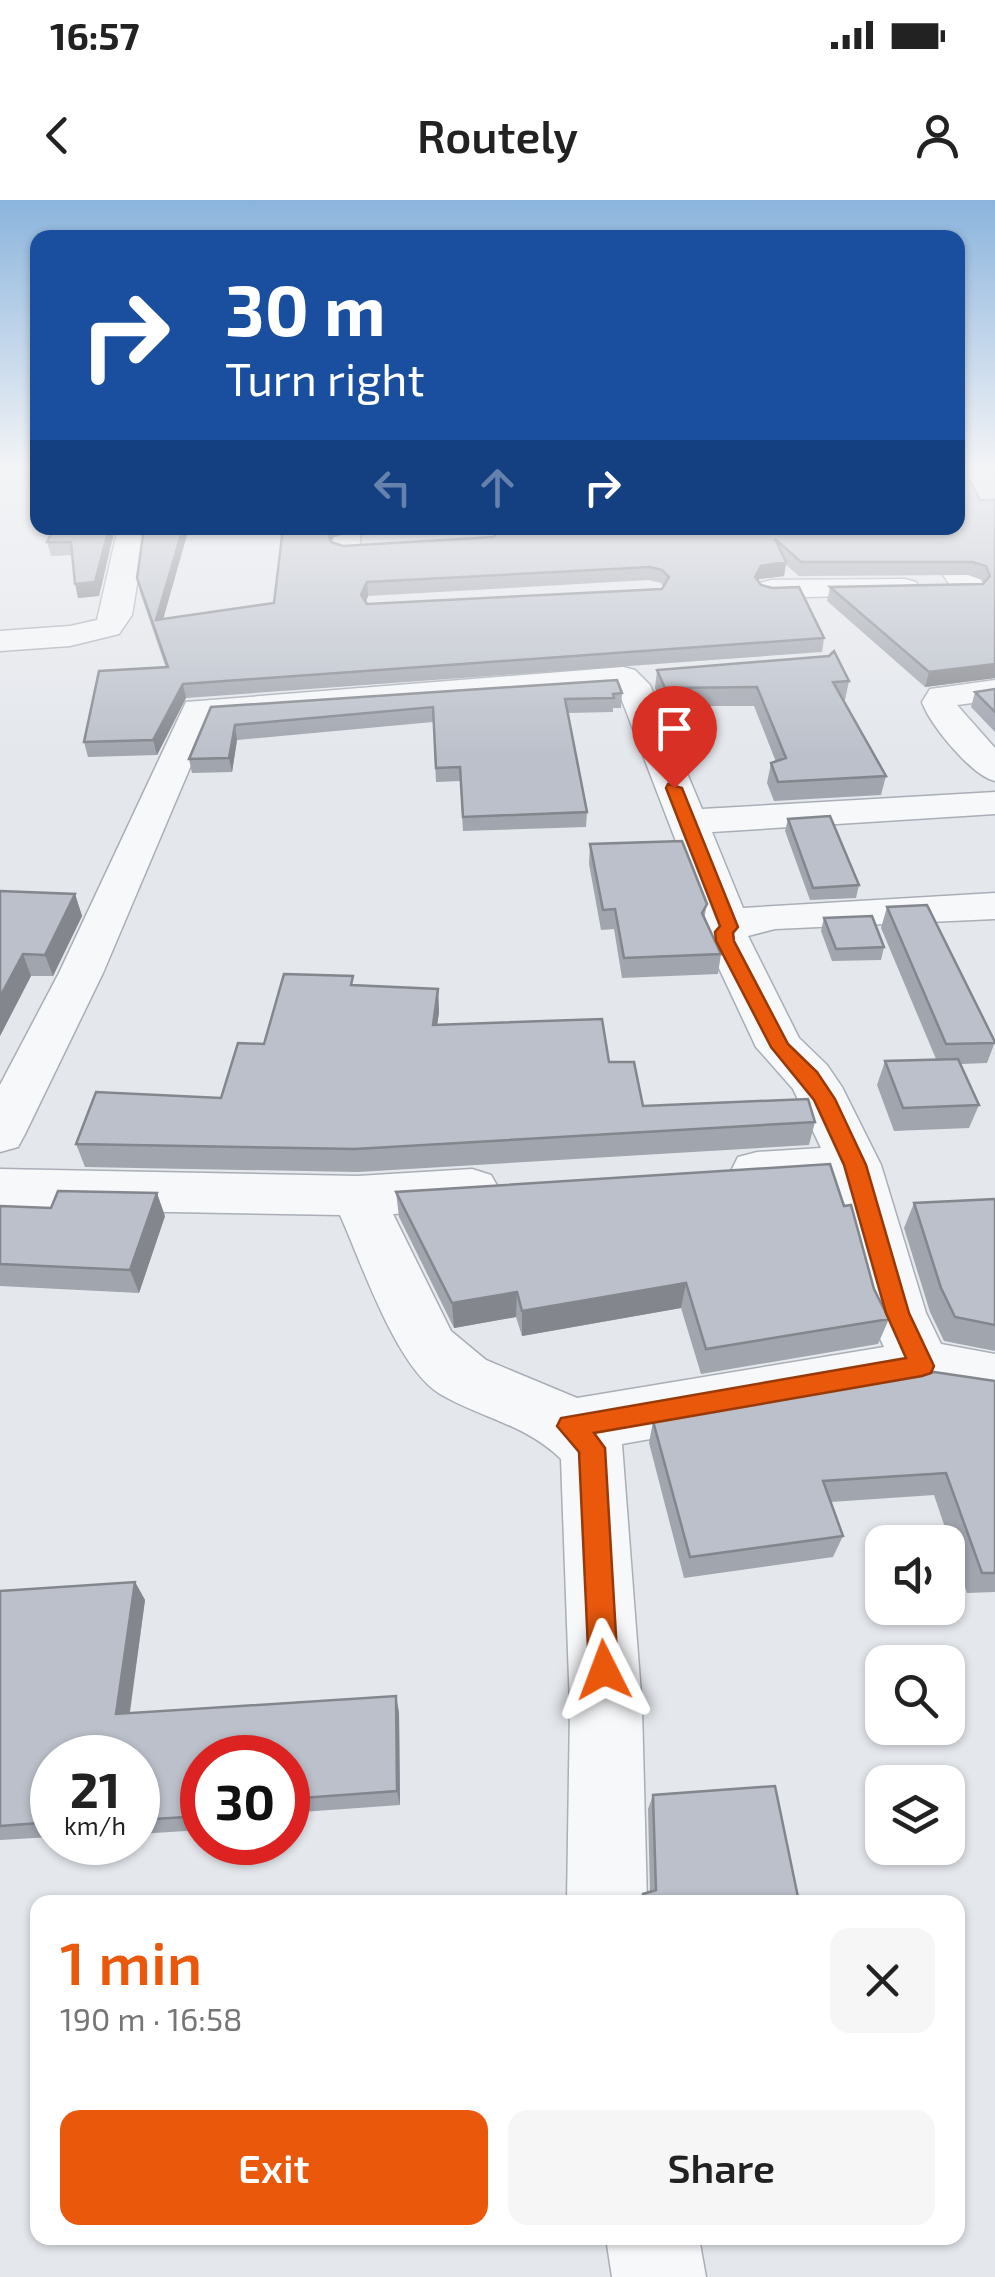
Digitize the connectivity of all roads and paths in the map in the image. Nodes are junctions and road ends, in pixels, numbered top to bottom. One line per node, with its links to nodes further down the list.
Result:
1 (125, 563): 6 (street)
2 (951, 563): 3 (street)
3 (968, 588): 4 (street); 5 (street)
4 (771, 589)
5 (995, 616)
6 (0, 641)
7 (661, 674): 8 (street)
8 (623, 677): 12 (street); 15 (street)
9 (995, 690): 10 (street)
10 (995, 770)
11 (995, 803): 12 (street)
12 (688, 822): 14 (street)
13 (995, 906): 14 (street)
14 (730, 927): 16 (street)
15 (0, 1134)
16 (855, 1165): 17 (street); 21 (street)
17 (707, 1174)
18 (516, 1186): 20 (street)
19 (0, 1189): 20 (street)
20 (358, 1196): 23 (street)
21 (922, 1366): 22 (street); 23 (street)
22 (995, 1379)
23 (570, 1426): 24 (street)
24 (607, 1895)
25 (654, 2245): 26 (street)
26 (659, 2277)

